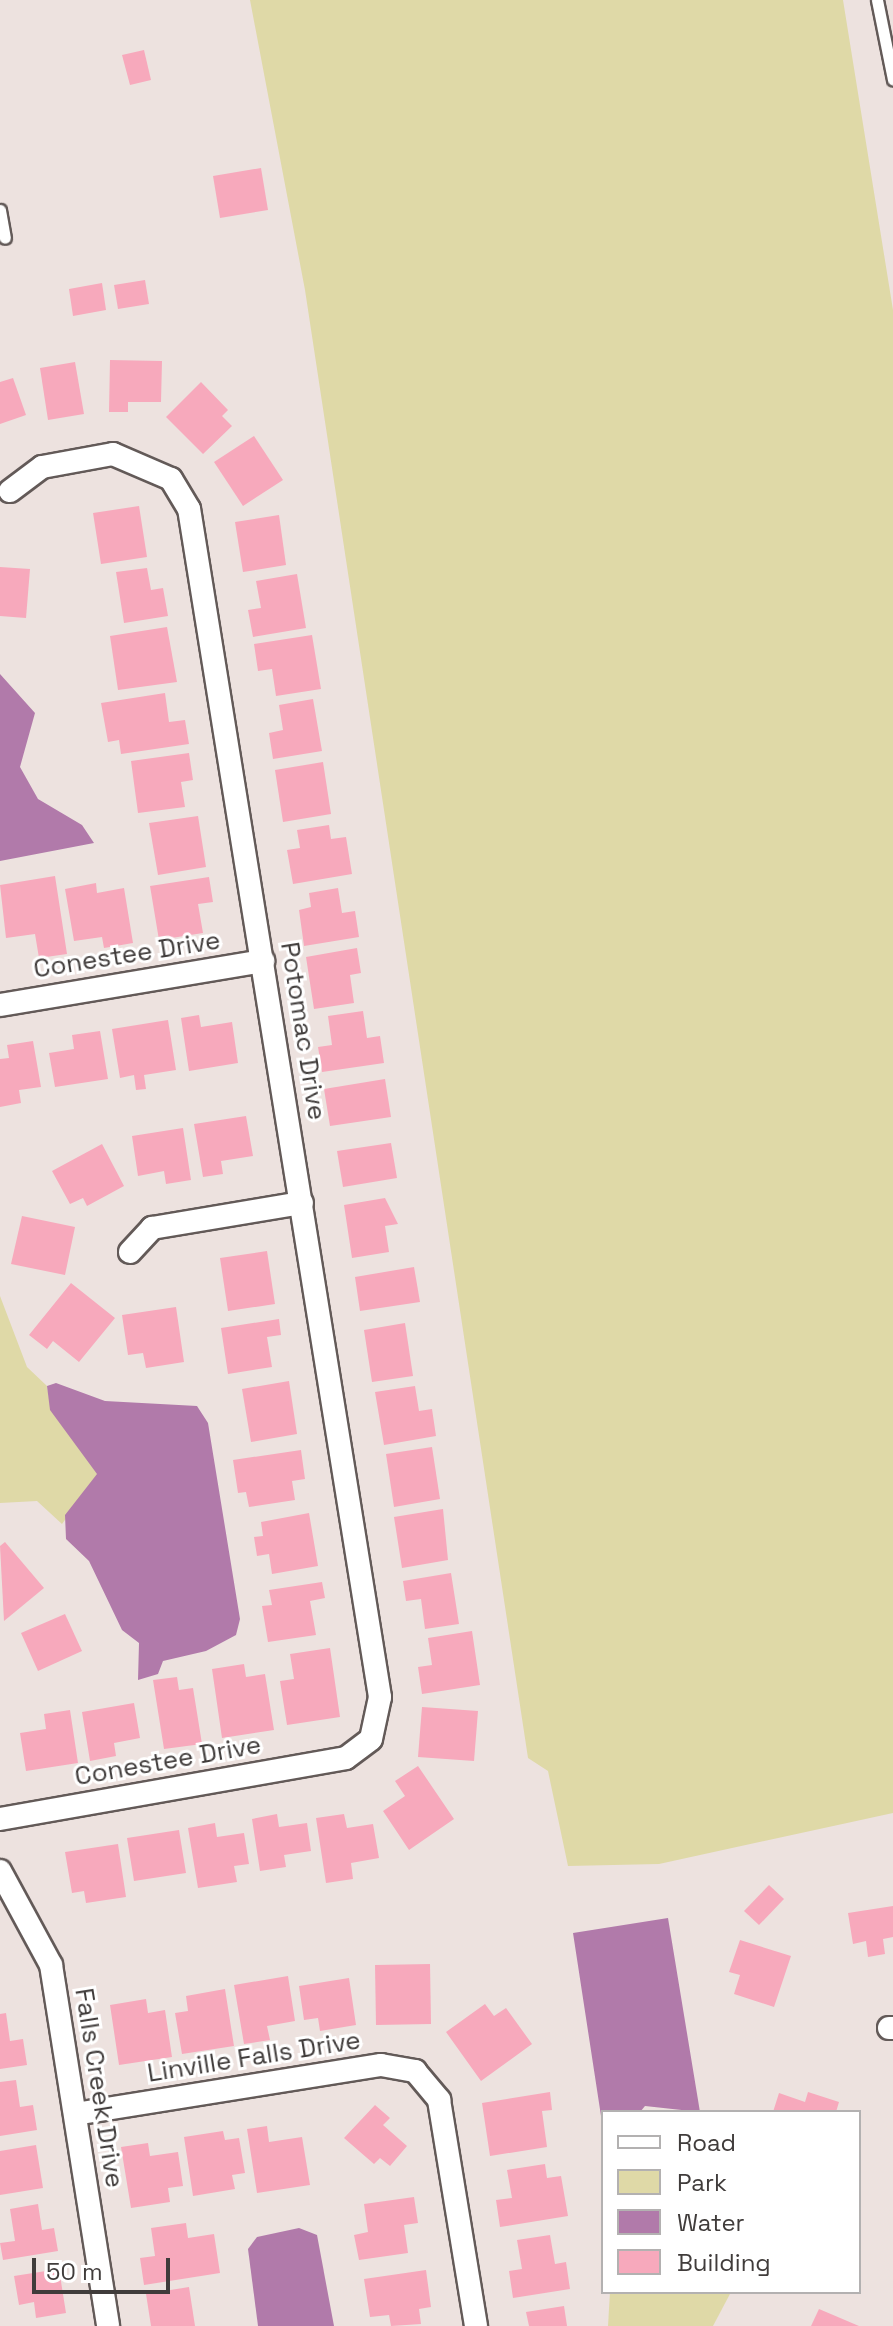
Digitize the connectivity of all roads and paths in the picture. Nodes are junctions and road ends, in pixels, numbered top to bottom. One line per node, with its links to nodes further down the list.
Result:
1 (877, 0): 2 (lane)
2 (893, 79)
3 (0, 210): 4 (lane)
4 (5, 238)
5 (10, 491): 6 (street, Potomac Drive)
6 (263, 961): 7 (street, Conestee Drive); 8 (street, Potomac Drive)
7 (0, 1005)
8 (302, 1203): 9 (street); 10 (street, Potomac Drive)
9 (130, 1252)
10 (346, 1758): 11 (street, Conestee Drive)
11 (0, 1819)
12 (0, 1871): 13 (street, Falls Creek Drive)
13 (75, 2114): 14 (street, Falls Creek Drive); 15 (street, Linville Falls Drive)
14 (108, 2326)
15 (476, 2326)

